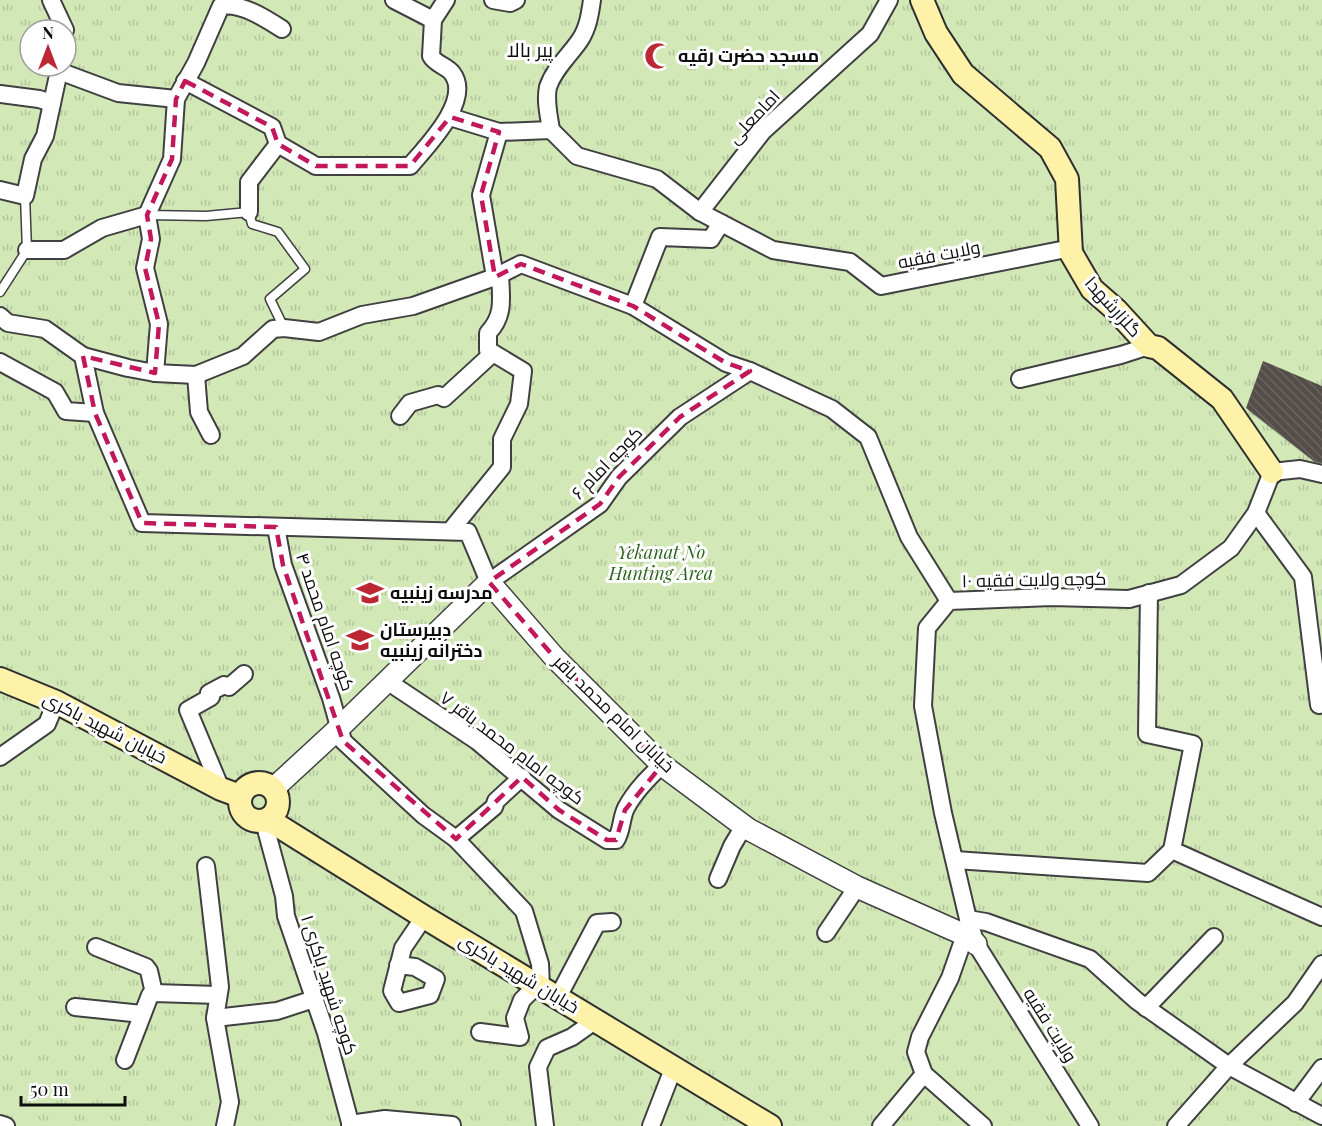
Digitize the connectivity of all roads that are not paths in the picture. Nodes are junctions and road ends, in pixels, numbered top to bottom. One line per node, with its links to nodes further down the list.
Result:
1 (51, 0): 10 (street)
2 (394, 0): 11 (street)
3 (446, 0): 11 (street)
4 (493, 0): 5 (street)
5 (516, 0)
6 (592, 0): 20 (street)
7 (889, 0): 26 (street, امامعلی)
8 (922, 0): 29 (main road, گلزارشهدا)
9 (263, 7): 12 (street); 15 (street)
10 (59, 18)
11 (433, 20): 19 (street)
12 (282, 29)
13 (78, 76): 17 (street)
14 (57, 78): 18 (street)
15 (185, 81): 17 (street); 22 (street)
16 (0, 94): 18 (street)
17 (176, 99): 27 (street)
18 (52, 103): 24 (street)
19 (450, 117): 21 (street); 22 (street)
20 (551, 130): 21 (street); 26 (street, ولایت فقیه)
21 (499, 132): 31 (street)
22 (278, 144): 25 (street)
23 (0, 190): 24 (street)
24 (25, 196): 30 (lane)
25 (249, 212): 27 (lane); 35 (lane)
26 (700, 212): 28 (street, ولایت فقیه)
27 (147, 215): 30 (street); 41 (street)
28 (722, 223): 29 (street, ولایت فقیه); 33 (street)
29 (1071, 248): 36 (main road, گلزارشهدا)
30 (27, 250): 32 (lane)
31 (497, 276): 33 (street); 35 (street); 37 (street)
32 (0, 292)
33 (633, 306): 40 (street)
34 (0, 316): 38 (street)
35 (284, 328): 42 (street)
36 (1149, 346): 43 (street); 47 (main road, گلزارشهدا)
37 (493, 353): 45 (street); 51 (street)
38 (83, 356): 41 (street); 44 (street)
39 (0, 362): 44 (street)
40 (750, 371): 52 (street, کوچه امام ۶); 54 (street)
41 (155, 373): 42 (street)
42 (196, 375): 46 (street)
43 (1020, 379)
44 (95, 413): 50 (street)
45 (400, 416)
46 (211, 435)
47 (1272, 472): 48 (street); 49 (street, کوچه ولایت فقیه ۱۰)
48 (1322, 474)
49 (1256, 513): 53 (street, کوچه ولایت فقیه ۱۰); 59 (street)
50 (276, 526): 51 (street); 60 (street, کوچه امام محمد ۴)
51 (451, 530): 52 (street)
52 (489, 582): 57 (street); 62 (street, خیابان امام محمد باقر)
53 (1149, 594): 54 (street, کوچه ولایت فقیه ۱۰); 69 (street)
54 (949, 601): 70 (street, کوچه ولایت فقیه ۱۰)
55 (244, 674): 65 (street)
56 (0, 679): 58 (main road, خیابان شهید باکری)
57 (387, 681): 60 (street); 63 (street, کوچه امام محمد باقر ۷)
58 (56, 702): 61 (street); 65 (main road, خیابان شهید باکری)
59 (1319, 705)
60 (338, 729): 64 (street); 68 (street)
61 (0, 757)
62 (662, 765): 63 (street, کوچه امام محمد باقر ۷); 67 (street, خیابان امام محمد باقر)
63 (522, 777): 68 (street)
64 (273, 789): 65 (main road); 66 (main road)
65 (231, 792): 66 (main road)
66 (266, 821): 74 (main road, خیابان شهید باکری); 86 (street, کوچه شهید باکری ۱)
67 (744, 826): 72 (street); 73 (street, خیابان امام محمد باقر)
68 (456, 839): 83 (street)
69 (1172, 850): 70 (street); 75 (street)
70 (955, 860): 77 (street, کوچه ولایت فقیه ۱۰)
71 (206, 866): 85 (street)
72 (718, 879)
73 (857, 887): 77 (street, خیابان امام محمد باقر); 78 (street)
74 (424, 917): 82 (street); 83 (main road, خیابان شهید باکری)
75 (1322, 917)
76 (612, 922): 83 (street)
77 (970, 932): 88 (street); 97 (street); 111 (street, ولایت فقیه)
78 (826, 933)
79 (1215, 937): 88 (street)
80 (96, 947): 84 (street)
81 (1322, 964): 94 (street)
82 (398, 965)
83 (546, 989): 91 (main road, خیابان شهید باکری); 92 (street)
84 (154, 993): 85 (street); 89 (street)
85 (218, 995): 90 (street)
86 (314, 999): 90 (street); 102 (street, کوچه شهید باکری ۱)
87 (75, 1007): 89 (street)
88 (1146, 1008): 94 (street)
89 (142, 1014): 93 (street)
90 (215, 1018): 105 (street)
91 (596, 1020): 96 (main road, خیابان شهید باکری); 106 (street)
92 (480, 1032)
93 (125, 1060)
94 (1229, 1066): 98 (street); 112 (street)
95 (1322, 1068): 98 (street)
96 (673, 1069): 100 (main road, خیابان شهید باکری); 107 (street)
97 (924, 1074): 109 (street); 110 (street)
98 (1296, 1103): 99 (street)
99 (1322, 1116)
100 (748, 1120): 108 (main road, خیابان شهید باکری)
101 (0, 1124): 104 (street)
102 (351, 1125): 103 (street)
103 (452, 1125)
104 (6, 1126)
105 (225, 1126)
106 (545, 1126)
107 (651, 1126)
108 (770, 1126)
109 (881, 1126)
110 (983, 1126)
111 (1090, 1126)
112 (1176, 1126)

